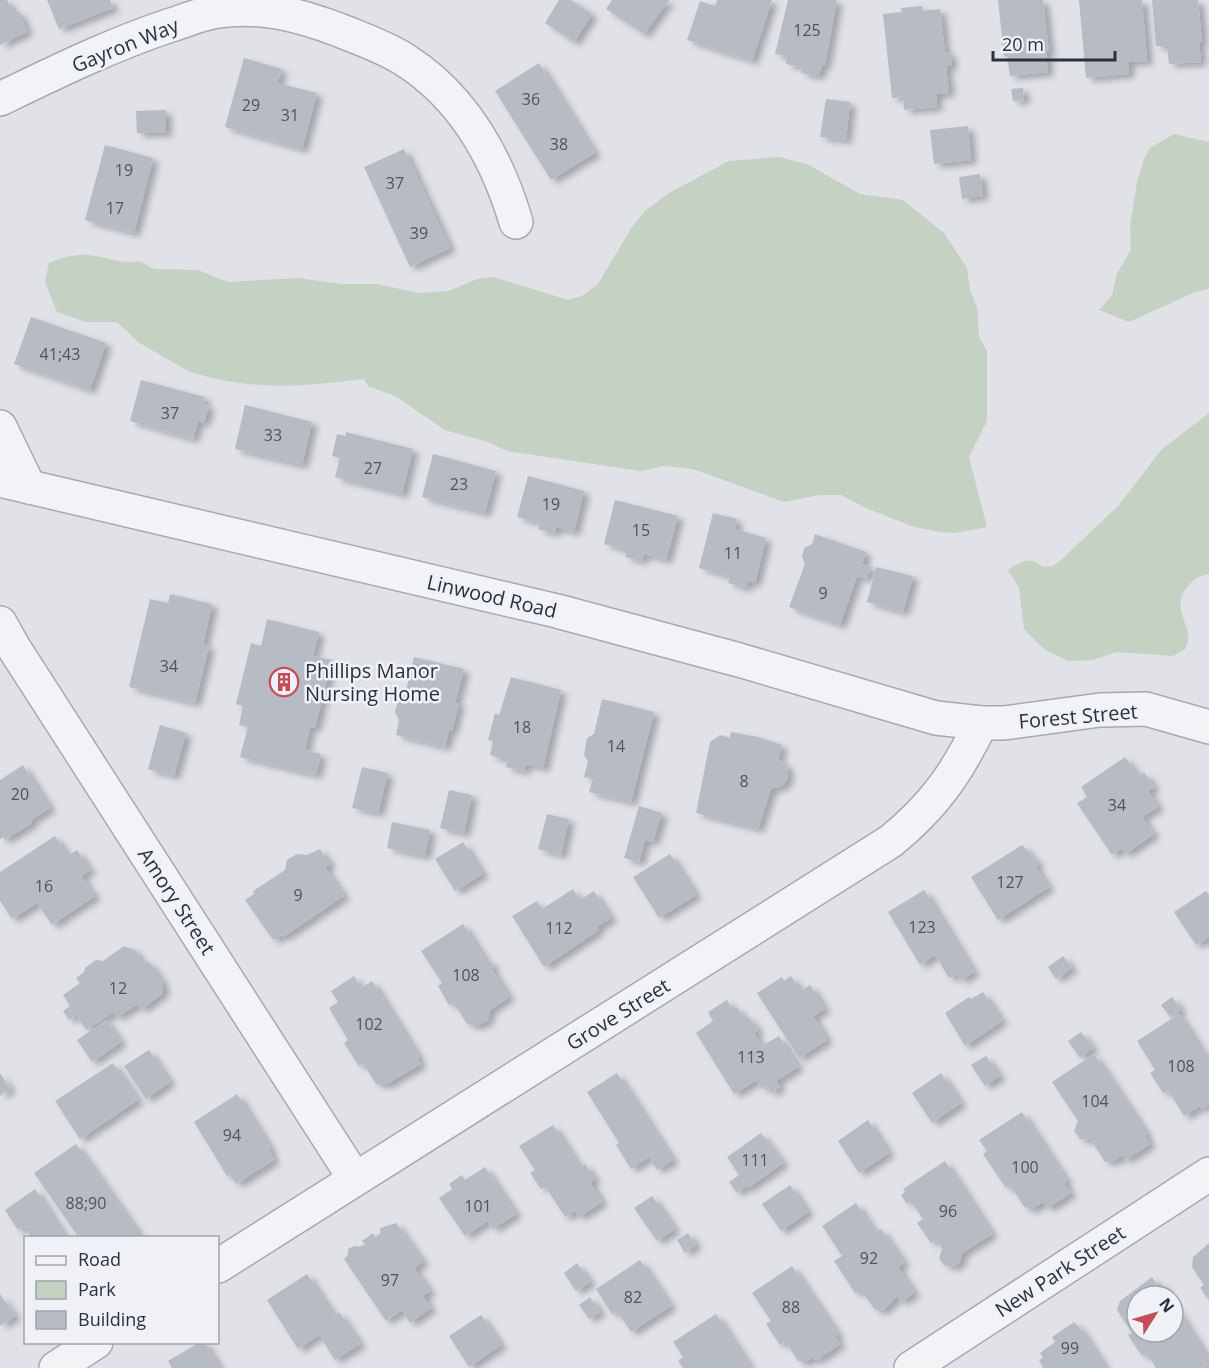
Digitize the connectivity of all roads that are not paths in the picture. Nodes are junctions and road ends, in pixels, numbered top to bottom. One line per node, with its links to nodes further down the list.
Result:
1 (0, 99): 2 (street, Gayron Way)
2 (516, 222)
3 (0, 427): 4 (street)
4 (14, 483): 6 (street, Linwood Road)
5 (0, 623): 9 (street, Amory Street)
6 (981, 723): 7 (street, Forest Street); 9 (street, Grove Street)
7 (1209, 727)
8 (1209, 1174): 13 (street, New Park Street)
9 (355, 1179): 10 (street, Grove Street)
10 (219, 1265)
11 (93, 1344): 12 (street)
12 (56, 1368)
13 (911, 1368)

